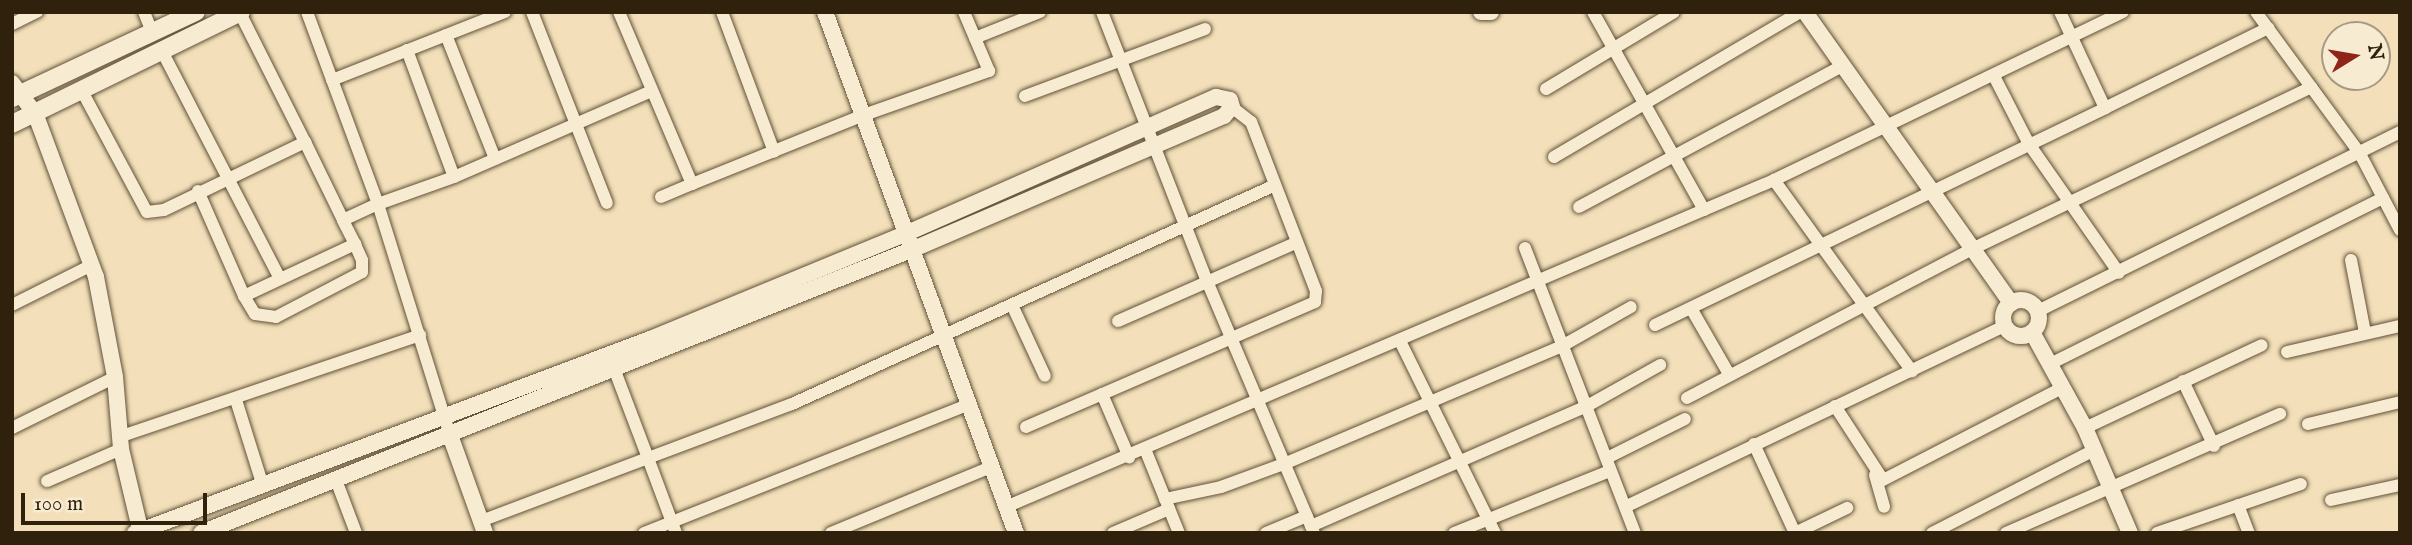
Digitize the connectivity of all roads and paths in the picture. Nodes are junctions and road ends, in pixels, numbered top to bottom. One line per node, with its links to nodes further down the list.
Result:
1 (37, 12): 22 (street)
2 (144, 12): 25 (street)
3 (196, 12): 25 (main road)
4 (241, 12): 31 (main road); 52 (street)
5 (307, 12): 35 (street)
6 (505, 12): 26 (street)
7 (532, 12): 47 (street)
8 (619, 12): 38 (street)
9 (722, 12): 55 (street)
10 (964, 12): 28 (street)
11 (1040, 12): 28 (street)
12 (1102, 12): 32 (street)
13 (1481, 12): 14 (street)
14 (1491, 12)
15 (1594, 12): 29 (street)
16 (1674, 12): 29 (street)
17 (1803, 12): 33 (street); 42 (street)
18 (2060, 12): 27 (street)
19 (2123, 12): 27 (street)
20 (827, 13): 46 (street)
21 (2257, 13): 23 (street)
22 (12, 24)
23 (2268, 28): 36 (street); 44 (street)
24 (1205, 29): 32 (street)
25 (152, 32): 39 (main road)
26 (446, 34): 30 (street); 59 (street)
27 (2071, 34): 34 (street); 44 (street)
28 (975, 38): 46 (street)
29 (1614, 47): 37 (street); 42 (street)
30 (407, 50): 35 (street); 61 (street)
31 (163, 52): 40 (main road); 60 (street)
32 (1120, 60): 41 (street); 49 (street)
33 (1842, 66): 50 (street); 58 (street)
34 (1994, 76): 50 (street); 53 (street)
35 (332, 80): 69 (street)
36 (2311, 87): 56 (street); 71 (street)
37 (1546, 89)
38 (652, 90): 47 (street); 63 (street)
39 (15, 91): 45 (street)
40 (82, 91): 45 (main road); 65 (street)
41 (1025, 96)
42 (1647, 105): 57 (street); 58 (street)
43 (1232, 107): 49 (street); 54 (street); 64 (street)
44 (2105, 108): 53 (street)
45 (35, 113): 48 (main road); 84 (street)
46 (861, 116): 55 (street); 77 (street)
47 (573, 122): 59 (street); 70 (street)
48 (12, 124)
49 (1148, 127): 54 (street); 77 (street)
50 (1886, 127): 62 (street); 66 (street)
51 (2400, 132): 56 (street)
52 (305, 142): 60 (street); 74 (street)
53 (2029, 144): 66 (street); 71 (street)
54 (1155, 147): 75 (street); 77 (street)
55 (774, 152): 63 (street)
56 (2358, 152): 68 (street); 85 (street)
57 (1554, 157)
58 (1677, 157): 72 (street); 73 (street)
59 (495, 159): 61 (street)
60 (226, 177): 65 (street); 86 (street)
61 (454, 177): 69 (street)
62 (1774, 180): 73 (street); 79 (street)
63 (692, 184): 67 (street)
64 (1273, 186): 75 (street); 78 (street)
65 (198, 191): 89 (street)
66 (1932, 193): 79 (street); 82 (street)
67 (661, 197)
68 (2383, 198): 76 (street); 110 (street)
69 (378, 204): 74 (street); 103 (street)
70 (607, 204)
71 (2072, 204): 82 (street); 85 (street)
72 (1579, 207)
73 (1704, 210): 88 (street)
74 (343, 220): 80 (street)
75 (1186, 225): 87 (street); 92 (street)
76 (2400, 230)
77 (908, 242): 104 (street); 112 (street); 129 (street)
78 (1296, 243): 87 (street); 105 (street)
79 (1821, 243): 93 (street); 95 (street)
80 (355, 244): 86 (street); 89 (street)
81 (1525, 248): 88 (street)
82 (1972, 249): 90 (street); 93 (street)
83 (2351, 260): 102 (street)
84 (92, 265): 91 (street); 116 (street)
85 (2119, 273): 96 (street)
86 (280, 279): 89 (street)
87 (1207, 281): 97 (street); 105 (street)
88 (1538, 284): 106 (street); 108 (street)
89 (244, 296)
90 (2011, 303): 96 (street); 99 (street)
91 (12, 304)
92 (1013, 305): 104 (street); 115 (street)
93 (1868, 306): 113 (street); 114 (street)
94 (1631, 307): 108 (street)
95 (1692, 310): 98 (street); 114 (street)
96 (2038, 311): 101 (street)
97 (1118, 321)
98 (1655, 325)
99 (2005, 326): 101 (street); 113 (street)
100 (2400, 326): 102 (street)
101 (2032, 332): 110 (street)
102 (2365, 333): 109 (street)
103 (420, 335): 121 (street); 129 (street)
104 (943, 337): 125 (street); 142 (street)
105 (1232, 337): 119 (street); 122 (street)
106 (1399, 341): 122 (street); 123 (street)
107 (2262, 345): 117 (street)
108 (1562, 346): 123 (street); 126 (street)
109 (2287, 352)
110 (2052, 363): 118 (street)
111 (1660, 365): 126 (street)
112 (615, 371): 135 (street); 142 (street)
113 (1912, 371): 127 (street)
114 (1729, 374): 120 (street)
115 (1045, 376)
116 (116, 377): 133 (street); 136 (street)
117 (2183, 381): 134 (street); 138 (street)
118 (2064, 387): 134 (street); 147 (street)
119 (1102, 394): 132 (street); 141 (street)
120 (1687, 398)
121 (236, 400): 136 (street); 152 (street)
122 (1260, 401): 139 (street); 144 (street)
123 (1428, 404): 143 (street); 144 (street)
124 (2399, 404): 131 (street)
125 (967, 405): 146 (street); 164 (street)
126 (1587, 406): 143 (street); 145 (street)
127 (1835, 406): 137 (street); 147 (street)
128 (2280, 414): 138 (street)
129 (443, 419): 135 (street); 152 (street)
130 (1685, 419): 145 (street)
131 (2308, 424)
132 (1026, 427)
133 (12, 428)
134 (2085, 428): 140 (street)
135 (450, 435): 148 (street); 163 (street)
136 (120, 443): 149 (street); 168 (street)
137 (1754, 444): 158 (street); 177 (street)
138 (2214, 446): 153 (street)
139 (1146, 449): 141 (street); 155 (street)
140 (2094, 450): 153 (street); 178 (street)
141 (1129, 457): 157 (street)
142 (648, 458): 163 (street); 164 (street)
143 (1458, 462): 161 (street); 162 (street)
144 (1284, 464): 155 (street); 162 (street)
145 (1609, 465): 158 (street); 161 (street)
146 (991, 467): 157 (street); 171 (street)
147 (1875, 475): 159 (street)
148 (336, 480): 165 (street); 169 (street)
149 (47, 481)
150 (2301, 484): 156 (street)
151 (2400, 485): 154 (street)
152 (263, 486): 168 (street)
153 (2111, 491): 179 (street); 180 (street)
154 (2331, 500)
155 (1167, 504): 172 (street); 173 (street)
156 (2238, 505): 181 (street); 182 (street)
157 (1008, 506): 166 (street)
158 (1627, 506): 167 (street)
159 (1884, 507)
160 (1847, 508): 177 (street)
161 (1488, 519): 175 (street); 176 (street)
162 (1311, 525): 174 (street)
163 (483, 527)
164 (674, 527): 170 (street)
165 (212, 531)
166 (1012, 531)
167 (1630, 531)
168 (139, 532)
169 (356, 533)
170 (644, 533)
171 (831, 533)
172 (1113, 533)
173 (1179, 533)
174 (1266, 533)
175 (1454, 533)
176 (1495, 533)
177 (1795, 533)
178 (1932, 533)
179 (2006, 533)
180 (2130, 533)
181 (2157, 533)
182 (2249, 533)

